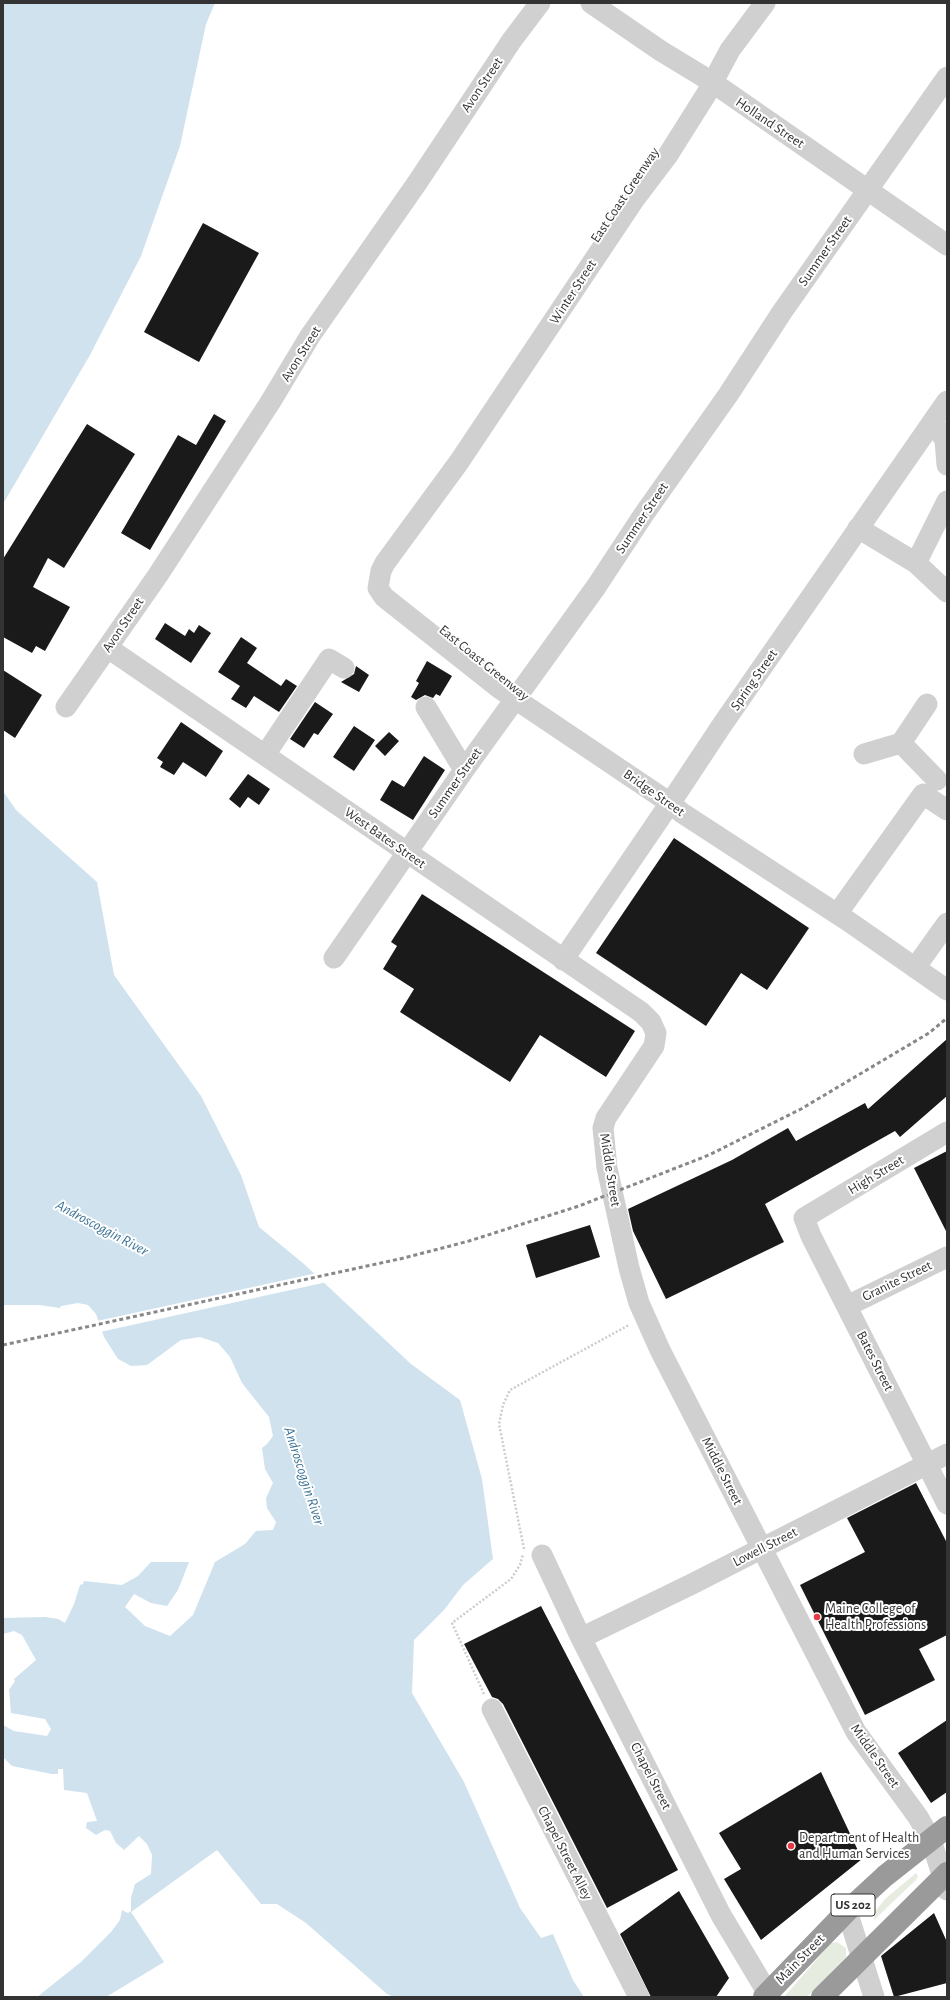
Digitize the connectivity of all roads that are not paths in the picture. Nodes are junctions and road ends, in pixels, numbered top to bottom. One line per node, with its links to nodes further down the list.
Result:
1 (540, 3): 16 (street, Avon Street)
2 (591, 3): 5 (street, Holland Street)
3 (765, 3): 5 (street, Winter Street)
4 (947, 77): 6 (street, Summer Street)
5 (712, 82): 6 (street, Holland Street); 14 (street, Winter Street)
6 (867, 191): 7 (street, Holland Street); 18 (street, Summer Street)
7 (947, 245)
8 (947, 401): 9 (street, Spring Street)
9 (933, 422): 10 (street); 12 (street, Spring Street)
10 (947, 456)
11 (947, 501): 13 (street)
12 (858, 528): 13 (street); 27 (street, Spring Street)
13 (916, 563): 15 (street)
14 (379, 580): 18 (street, Bridge Street)
15 (947, 592)
16 (108, 648): 20 (street, Avon Street); 24 (street, West Bates Street)
17 (344, 668): 24 (street)
18 (516, 700): 25 (street, Summer Street); 27 (street, Bridge Street)
19 (927, 704): 22 (street)
20 (66, 707)
21 (426, 707): 25 (street)
22 (901, 743): 23 (street); 26 (street)
23 (864, 754)
24 (265, 755): 29 (street, West Bates Street)
25 (464, 770): 29 (street, Summer Street)
26 (936, 783): 28 (street); 30 (street)
27 (670, 803): 30 (street, Bridge Street); 33 (street, Spring Street)
28 (947, 810)
29 (407, 853): 32 (street, Summer Street); 33 (street, West Bates Street)
30 (837, 914): 34 (street, Bridge Street)
31 (947, 923): 34 (street)
32 (334, 958)
33 (563, 960): 36 (street, West Bates Street)
34 (915, 968): 35 (street, Bridge Street)
35 (947, 989)
36 (656, 1033): 44 (street, Middle Street)
37 (947, 1132): 38 (street, High Street)
38 (804, 1218): 40 (street, Bates Street)
39 (947, 1257): 40 (street, Granite Street)
40 (847, 1306): 42 (street, Bates Street)
41 (947, 1454): 42 (street, Lowell Street)
42 (927, 1464): 43 (street, Bates Street); 44 (street, Lowell Street)
43 (947, 1504)
44 (762, 1549): 46 (street, Lowell Street); 48 (street, Middle Street)
45 (542, 1555): 46 (street, Chapel Street)
46 (581, 1638): 52 (street, Chapel Street)
47 (492, 1709): 53 (street, Chapel Street Alley)
48 (939, 1834): 49 (street, Middle Street); 50 (highway, Main Street / US 202)
49 (945, 1880): 51 (highway, US 202)
50 (847, 1911): 51 (street); 52 (highway, Main Street / US 202)
51 (861, 1958): 54 (highway, US 202); 55 (street)
52 (766, 1995)
53 (638, 1997)
54 (822, 1997)
55 (874, 1997)

